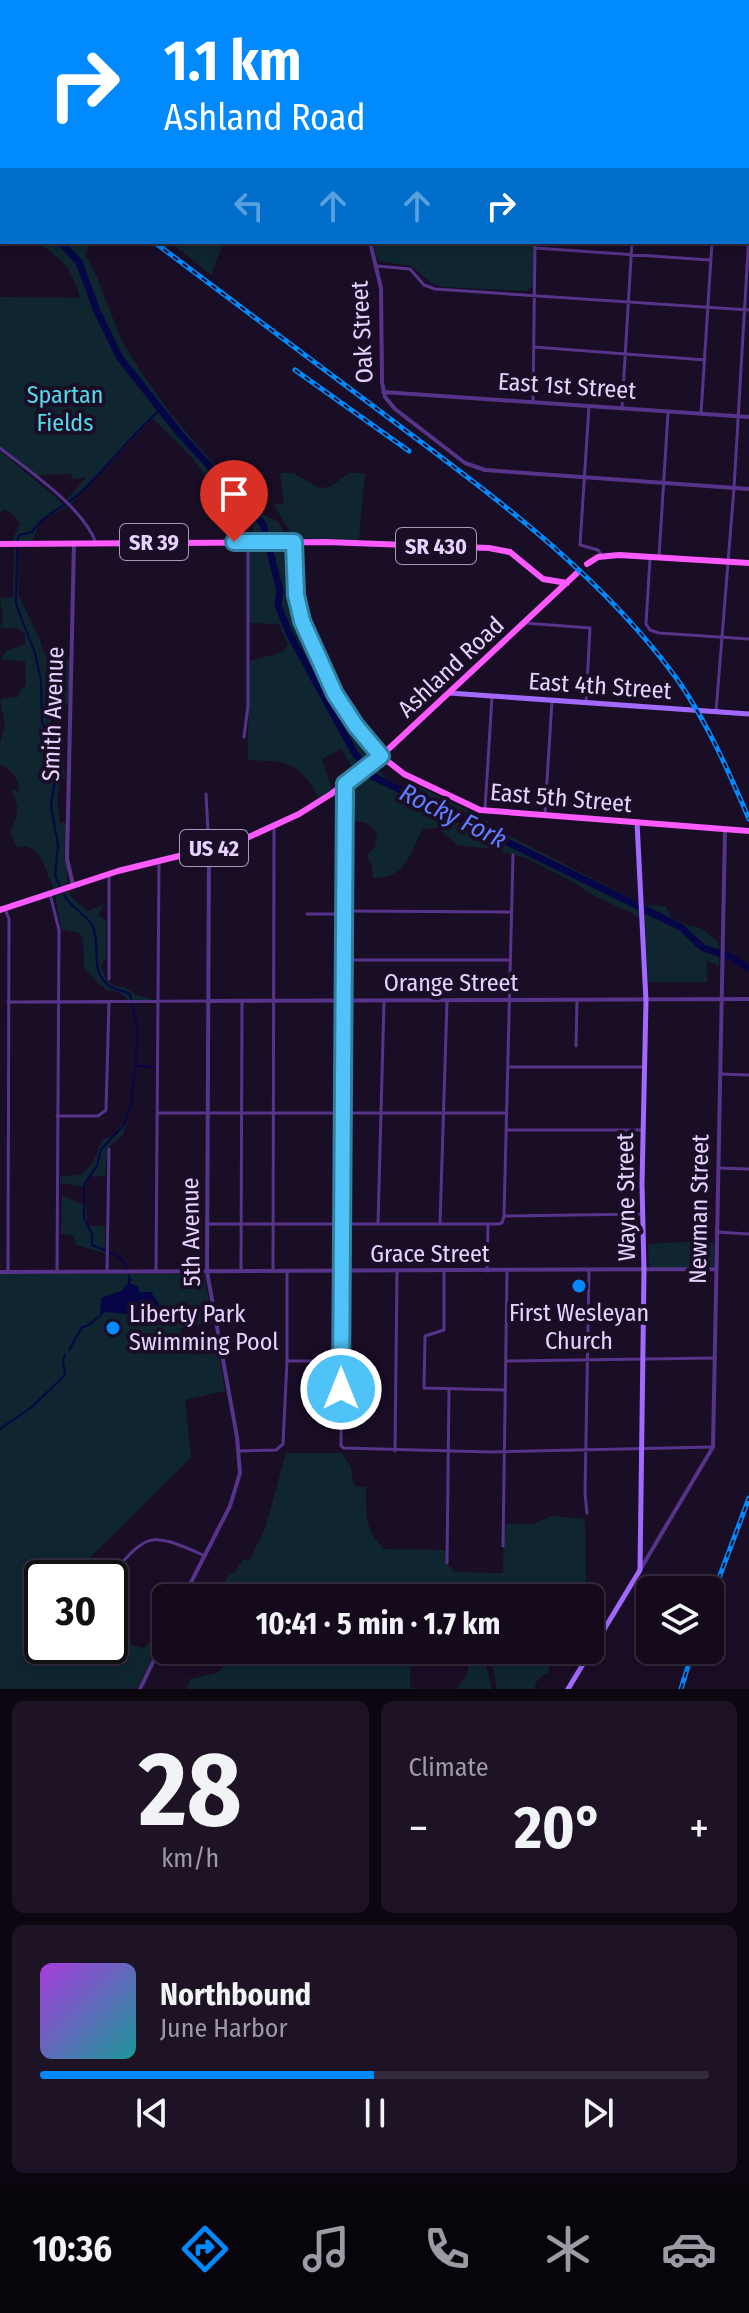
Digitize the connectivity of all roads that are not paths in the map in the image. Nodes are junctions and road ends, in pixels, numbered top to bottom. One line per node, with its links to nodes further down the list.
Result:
1 (371, 244): 8 (street, Oak Street)
2 (632, 244): 6 (street)
3 (712, 244): 7 (street)
4 (749, 244): 12 (street)
5 (535, 245): 6 (street); 9 (street)
6 (631, 255): 7 (street); 10 (street)
7 (710, 260): 11 (street)
8 (377, 266): 9 (street); 16 (street, Oak Street)
9 (535, 295): 10 (street); 13 (street)
10 (628, 302): 11 (street); 14 (street)
11 (708, 307): 12 (street); 15 (street)
12 (747, 310): 22 (street)
13 (534, 347): 14 (street); 17 (street)
14 (625, 354): 15 (street); 19 (street)
15 (705, 360): 21 (street)
16 (383, 392): 17 (street, East 1st Street); 25 (street, Oak Street)
17 (533, 402): 18 (street, East 1st Street)
18 (589, 406): 19 (street, East 1st Street); 25 (street)
19 (622, 408): 20 (street, East 1st Street)
20 (668, 411): 21 (street, East 1st Street); 26 (street)
21 (701, 414): 22 (street, East 1st Street)
22 (738, 416): 23 (street, East 1st Street); 27 (street)
23 (749, 417)
24 (0, 448): 32 (street)
25 (584, 477): 26 (street); 34 (street)
26 (664, 483): 27 (street); 35 (street)
27 (734, 488): 28 (street); 36 (street)
28 (749, 489)
29 (251, 542): 30 (main road, SR 39); 32 (main road, SR 39); 50 (street)
30 (294, 542): 40 (main road, SR 430); 51 (main road, East 5th Street)
31 (74, 543): 32 (main road, SR 39); 33 (main road, SR 39); 64 (street, Smith Avenue)
32 (96, 543)
33 (0, 544)
34 (602, 556): 35 (main road); 38 (main road)
35 (655, 556): 36 (main road); 42 (street)
36 (727, 561): 37 (main road); 42 (street)
37 (749, 563)
38 (587, 564)
39 (577, 573): 40 (main road, US 42)
40 (567, 583): 41 (main road, Ashland Road / US 42)
41 (525, 623): 44 (main road, Ashland Road / US 42); 47 (street)
42 (721, 637): 43 (street); 48 (street)
43 (749, 639)
44 (449, 693): 45 (main road, East 4th Street); 51 (main road, Ashland Road / US 42)
45 (492, 697): 46 (main road, East 4th Street); 54 (street)
46 (552, 701): 47 (main road, East 4th Street); 55 (street)
47 (586, 703): 48 (main road, East 4th Street)
48 (716, 712): 49 (main road, East 4th Street)
49 (749, 714)
50 (244, 737)
51 (381, 756): 52 (main road, Ashland Road / US 42); 54 (main road, East 5th Street)
52 (345, 784): 57 (main road, Ashland Road / US 42); 68 (street)
53 (206, 794): 60 (street)
54 (485, 811): 55 (main road, East 5th Street)
55 (545, 815): 56 (main road, East 5th Street)
56 (637, 822): 58 (main road, East 5th Street); 86 (main road, Wayne Street)
57 (274, 827): 60 (main road, Ashland Road / US 42); 80 (street)
58 (725, 829): 59 (main road, East 5th Street); 74 (street, Newman Street)
59 (749, 831)
60 (209, 850): 62 (main road, Ashland Road / US 42); 78 (street, 5th Avenue)
61 (513, 855): 67 (street)
62 (159, 861): 63 (main road, Ashland Road / US 42); 77 (street)
63 (109, 873): 64 (main road, Ashland Road / US 42); 72 (street)
64 (69, 887): 65 (main road, Ashland Road / US 42)
65 (54, 892): 66 (main road, Ashland Road / US 42); 75 (street)
66 (3, 909): 87 (street)
67 (512, 912): 68 (street); 71 (street)
68 (344, 913): 69 (street); 70 (street)
69 (307, 914)
70 (344, 960): 71 (street); 81 (street)
71 (510, 960): 84 (street)
72 (109, 979)
73 (749, 999): 74 (street, Orange Street)
74 (721, 1000): 86 (street, Orange Street); 91 (street, Newman Street)
75 (58, 1001): 76 (street, Orange Street); 87 (street, Orange Street); 101 (street)
76 (109, 1001): 77 (street, Orange Street); 101 (street)
77 (159, 1001): 78 (street, Orange Street); 93 (street)
78 (209, 1001): 79 (street, Orange Street); 94 (street, 5th Avenue)
79 (242, 1001): 80 (street, Orange Street); 99 (street)
80 (275, 1001): 81 (street, Orange Street); 100 (street)
81 (344, 1001): 82 (street, Orange Street); 95 (street)
82 (384, 1001): 83 (street, Orange Street); 96 (street)
83 (447, 1001): 84 (street, Orange Street); 97 (street)
84 (509, 1001): 85 (street, Orange Street); 89 (street)
85 (577, 1001): 86 (street, Orange Street); 88 (street)
86 (646, 1001): 90 (main road, Wayne Street)
87 (8, 1002): 124 (street)
88 (576, 1046)
89 (507, 1067): 90 (street); 98 (street)
90 (644, 1067): 103 (main road, Wayne Street)
91 (720, 1074): 92 (street); 105 (street, Newman Street)
92 (748, 1075)
93 (157, 1113): 94 (street); 127 (street)
94 (208, 1113): 99 (street); 109 (street, 5th Avenue)
95 (343, 1113): 96 (street); 100 (street); 112 (street)
96 (381, 1113): 97 (street); 113 (street)
97 (444, 1113): 98 (street); 114 (street)
98 (506, 1113): 102 (street)
99 (241, 1114): 100 (street); 110 (street)
100 (274, 1114): 111 (street)
101 (57, 1116): 125 (street)
102 (506, 1130): 103 (street); 108 (street)
103 (642, 1130): 107 (main road, Wayne Street)
104 (109, 1149): 126 (street)
105 (718, 1168): 106 (street); 116 (street, Newman Street)
106 (749, 1169)
107 (642, 1214): 108 (street); 122 (main road, Wayne Street)
108 (504, 1216): 115 (street)
109 (207, 1224): 110 (street); 128 (street, 5th Avenue)
110 (240, 1224): 111 (street); 129 (street)
111 (273, 1224): 112 (street); 130 (street)
112 (343, 1224): 113 (street); 132 (street)
113 (378, 1224): 114 (street)
114 (440, 1224): 115 (street)
115 (488, 1224): 119 (street)
116 (717, 1232): 117 (street); 118 (street, Newman Street)
117 (749, 1234)
118 (716, 1269): 122 (street, Grace Street); 135 (street, Newman Street)
119 (487, 1271): 120 (street, Grace Street); 134 (street, Grace Street)
120 (507, 1271): 121 (street, Grace Street); 140 (street)
121 (589, 1271): 122 (street, Grace Street); 137 (street)
122 (644, 1271): 136 (main road, Wayne Street)
123 (0, 1272): 124 (street, Grace Street)
124 (8, 1272): 125 (street, Grace Street)
125 (57, 1272): 126 (street, Grace Street)
126 (107, 1272): 127 (street, Grace Street)
127 (156, 1272): 128 (street, Grace Street)
128 (207, 1272): 129 (street, Grace Street); 146 (street, 5th Avenue)
129 (241, 1272): 130 (street, Grace Street)
130 (273, 1272): 131 (street, Grace Street)
131 (287, 1272): 132 (street, Grace Street); 138 (street)
132 (342, 1272): 133 (street, Grace Street); 139 (street)
133 (397, 1272): 134 (street, Grace Street); 147 (street)
134 (444, 1272): 141 (street)
135 (715, 1358): 136 (street); 143 (street, Newman Street)
136 (643, 1359): 137 (street); 144 (main road, Wayne Street)
137 (588, 1360): 140 (street); 145 (street)
138 (287, 1361): 139 (street); 146 (street)
139 (341, 1361): 147 (street)
140 (505, 1361): 142 (street)
141 (449, 1390): 142 (street); 148 (street)
142 (504, 1390): 149 (street)
143 (713, 1447): 144 (street); 155 (street, Newman Street)
144 (642, 1448): 145 (street); 155 (main road, Wayne Street)
145 (586, 1450): 149 (street); 150 (street)
146 (239, 1451): 152 (street, 5th Avenue)
147 (395, 1451): 148 (street)
148 (448, 1451): 149 (street); 154 (street)
149 (504, 1451): 151 (street)
150 (587, 1513)
151 (503, 1546)
152 (203, 1555): 153 (street); 156 (street, 5th Avenue)
153 (125, 1560)
154 (447, 1563)
155 (640, 1570): 159 (main road)
156 (190, 1584)
157 (152, 1664): 158 (street)
158 (140, 1689)
159 (568, 1689)

